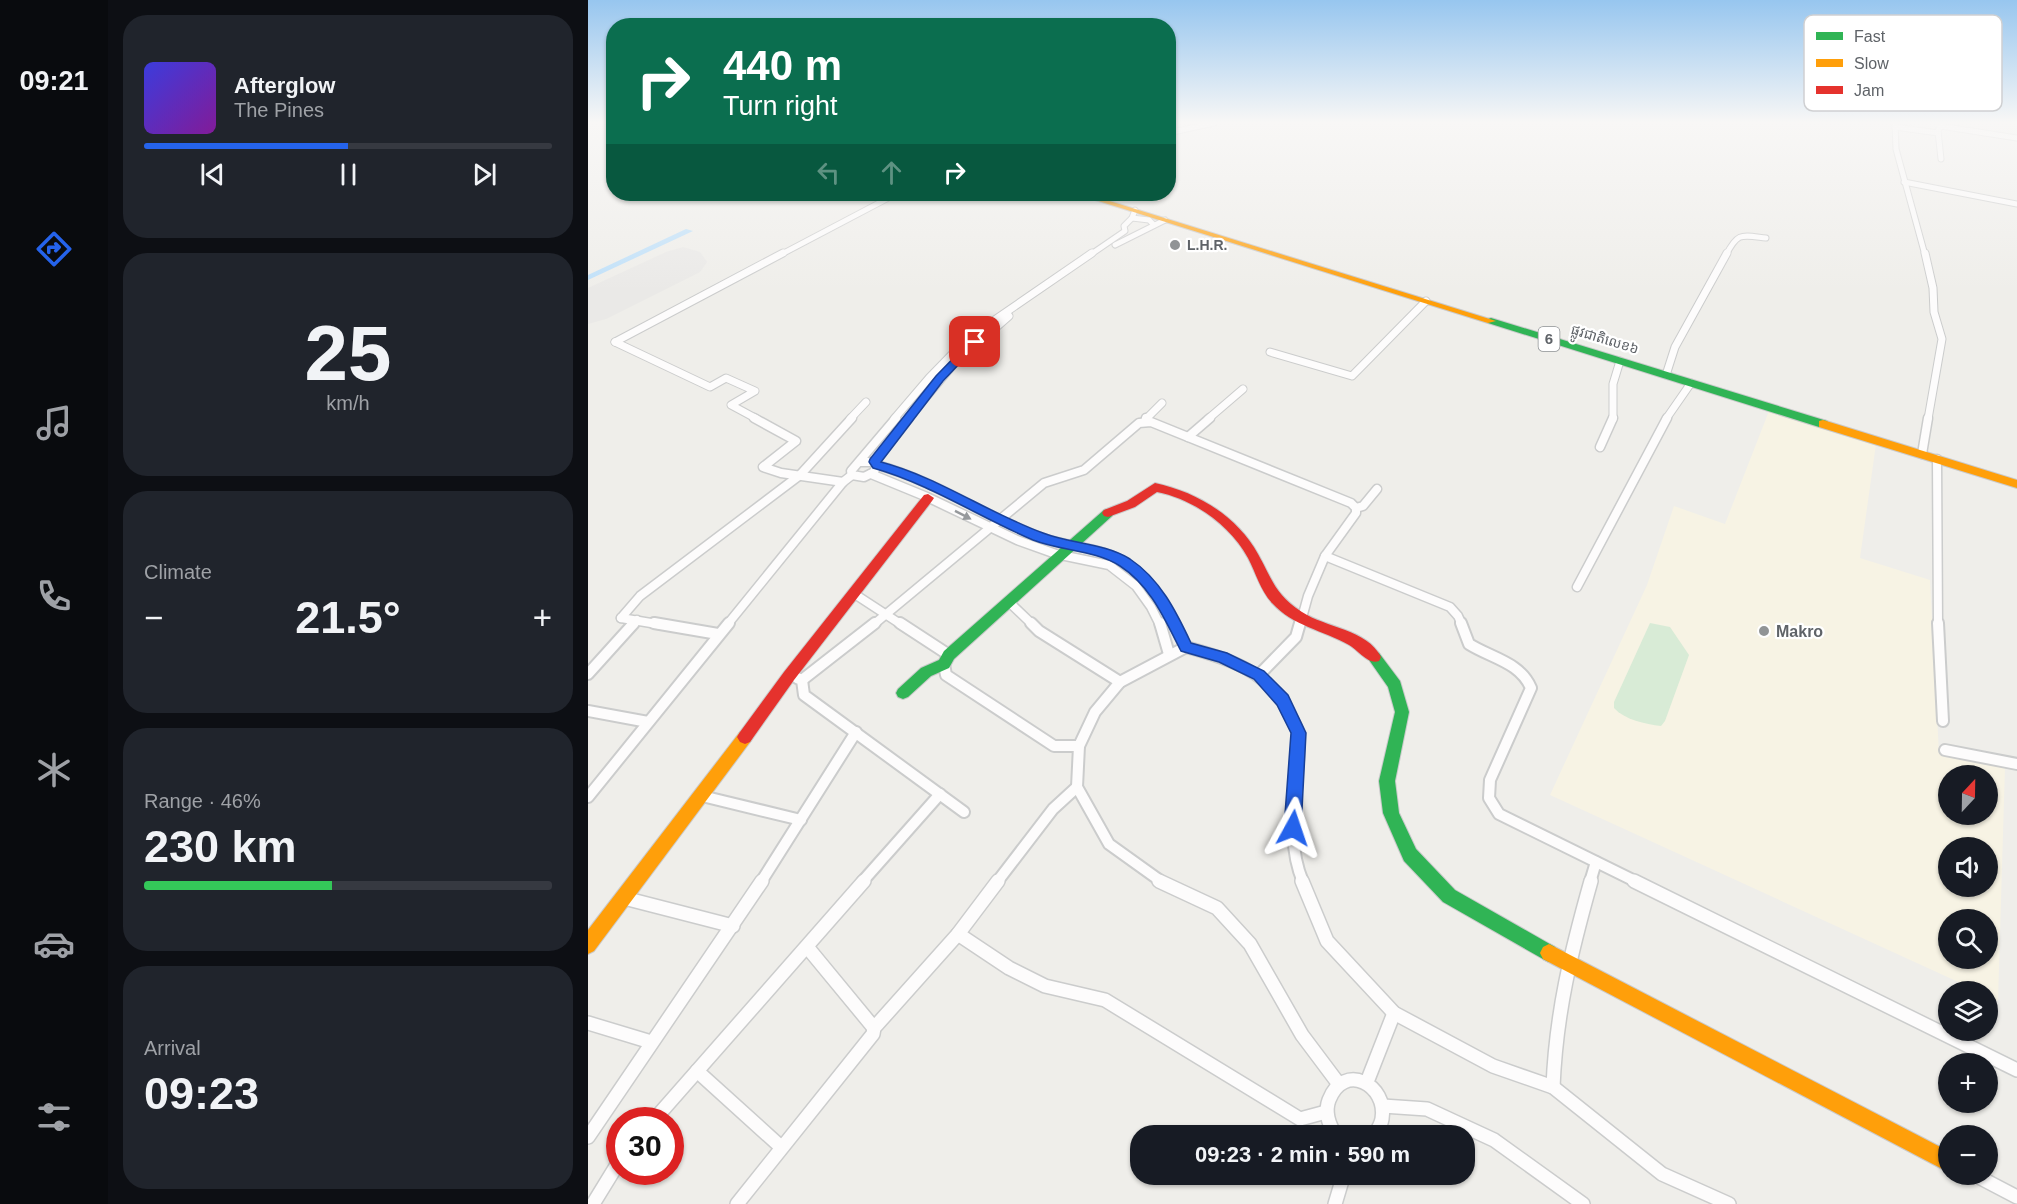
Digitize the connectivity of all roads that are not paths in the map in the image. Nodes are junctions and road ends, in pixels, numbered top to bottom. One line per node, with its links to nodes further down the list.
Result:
1 (1904, 182): 4 (street); 21 (street)
2 (883, 201): 26 (street)
3 (1099, 201): 5 (main road, ផ្លូវជាតិលេខ៦ / 6)
4 (2017, 204)
5 (1133, 214): 6 (main road, ផ្លូវជាតិលេខ៦ / 6); 9 (street)
6 (1159, 222): 8 (main road, ផ្លូវជាតិលេខ៦ / 6); 10 (street)
7 (1766, 238): 13 (street)
8 (1426, 301): 11 (street); 12 (main road, ផ្លូវជាតិលេខ៦ / 6)
9 (967, 339): 10 (street); 23 (street)
10 (975, 342): 24 (street)
11 (1270, 352)
12 (1620, 361): 13 (main road, ផ្លូវជាតិលេខ៦ / 6); 20 (street)
13 (1666, 375): 14 (main road, ផ្លូវជាតិលេខ៦ / 6)
14 (1691, 383): 21 (main road, ផ្លូវជាតិលេខ៦ / 6); 37 (street)
15 (1243, 389): 19 (street)
16 (866, 402): 26 (street)
17 (1162, 403): 18 (street)
18 (1145, 422): 19 (street); 33 (street)
19 (1188, 437): 32 (street)
20 (1600, 447)
21 (1922, 454): 22 (main road, ផ្លូវជាតិលេខ៦ / 6)
22 (1937, 459): 29 (main road, ផ្លូវជាតិលេខ៦ / 6); 54 (street)
23 (861, 462): 24 (street); 27 (street)
24 (876, 463): 25 (street); 33 (street)
25 (871, 474): 27 (street); 31 (street)
26 (800, 475): 28 (street); 42 (street)
27 (852, 475): 28 (street)
28 (843, 482): 43 (street)
29 (2017, 484)
30 (1377, 489): 32 (street)
31 (928, 498): 34 (street, one-way to 34); 38 (main road)
32 (1356, 508): 36 (street)
33 (1002, 518): 34 (street); 35 (street)
34 (989, 528): 35 (street); 40 (street)
35 (1064, 551): 39 (main road); 41 (main road); 44 (street); 45 (street)
36 (1325, 556): 41 (street); 66 (street)
37 (1577, 587)
38 (853, 593): 40 (street); 49 (main road)
39 (1008, 602): 46 (main road); 51 (street)
40 (886, 615): 46 (street); 50 (street)
41 (1301, 619): 48 (street); 72 (main road)
42 (637, 620): 43 (street); 47 (street)
43 (718, 634): 55 (street)
44 (1186, 647): 45 (street); 48 (street)
45 (1168, 654): 51 (street)
46 (946, 659): 52 (main road); 57 (street)
47 (588, 674)
48 (1259, 675): 73 (street)
49 (789, 676): 50 (street); 62 (main road)
50 (802, 680): 56 (street)
51 (1120, 682): 57 (street)
52 (903, 693)
53 (588, 711): 55 (street)
54 (1943, 721)
55 (648, 722): 63 (street)
56 (856, 732): 61 (street); 65 (street)
57 (1079, 746): 60 (street)
58 (1946, 750): 59 (street)
59 (2017, 764)
60 (1077, 787): 69 (street); 80 (street)
61 (940, 794): 64 (street); 71 (street)
62 (702, 796): 65 (street); 67 (main road)
63 (588, 797)
64 (964, 812)
65 (801, 820): 68 (street)
66 (1596, 862): 72 (street); 77 (street)
67 (624, 898): 68 (street); 70 (main road)
68 (734, 926): 76 (street)
69 (958, 934): 75 (street); 84 (street)
70 (588, 945)
71 (808, 948): 75 (street); 78 (street)
72 (1568, 964): 81 (street); 89 (main road)
73 (1394, 1013): 79 (street); 81 (street)
74 (588, 1023): 76 (street)
75 (874, 1028): 88 (street)
76 (651, 1042): 87 (street)
77 (2017, 1070)
78 (697, 1071): 83 (street); 88 (street)
79 (1367, 1082): 80 (street); 82 (street)
80 (1338, 1083): 84 (street)
81 (1553, 1087): 98 (street)
82 (1383, 1106): 86 (street); 97 (street)
83 (665, 1107)
84 (1326, 1112): 85 (street)
85 (1331, 1125)
86 (1381, 1125)
87 (588, 1137)
88 (781, 1147): 95 (street)
89 (1938, 1157)
90 (606, 1182): 94 (street)
91 (1341, 1185): 96 (street)
92 (1994, 1185): 93 (street)
93 (2017, 1197)
94 (592, 1204)
95 (737, 1204)
96 (1335, 1204)
97 (1583, 1204)
98 (1729, 1204)

